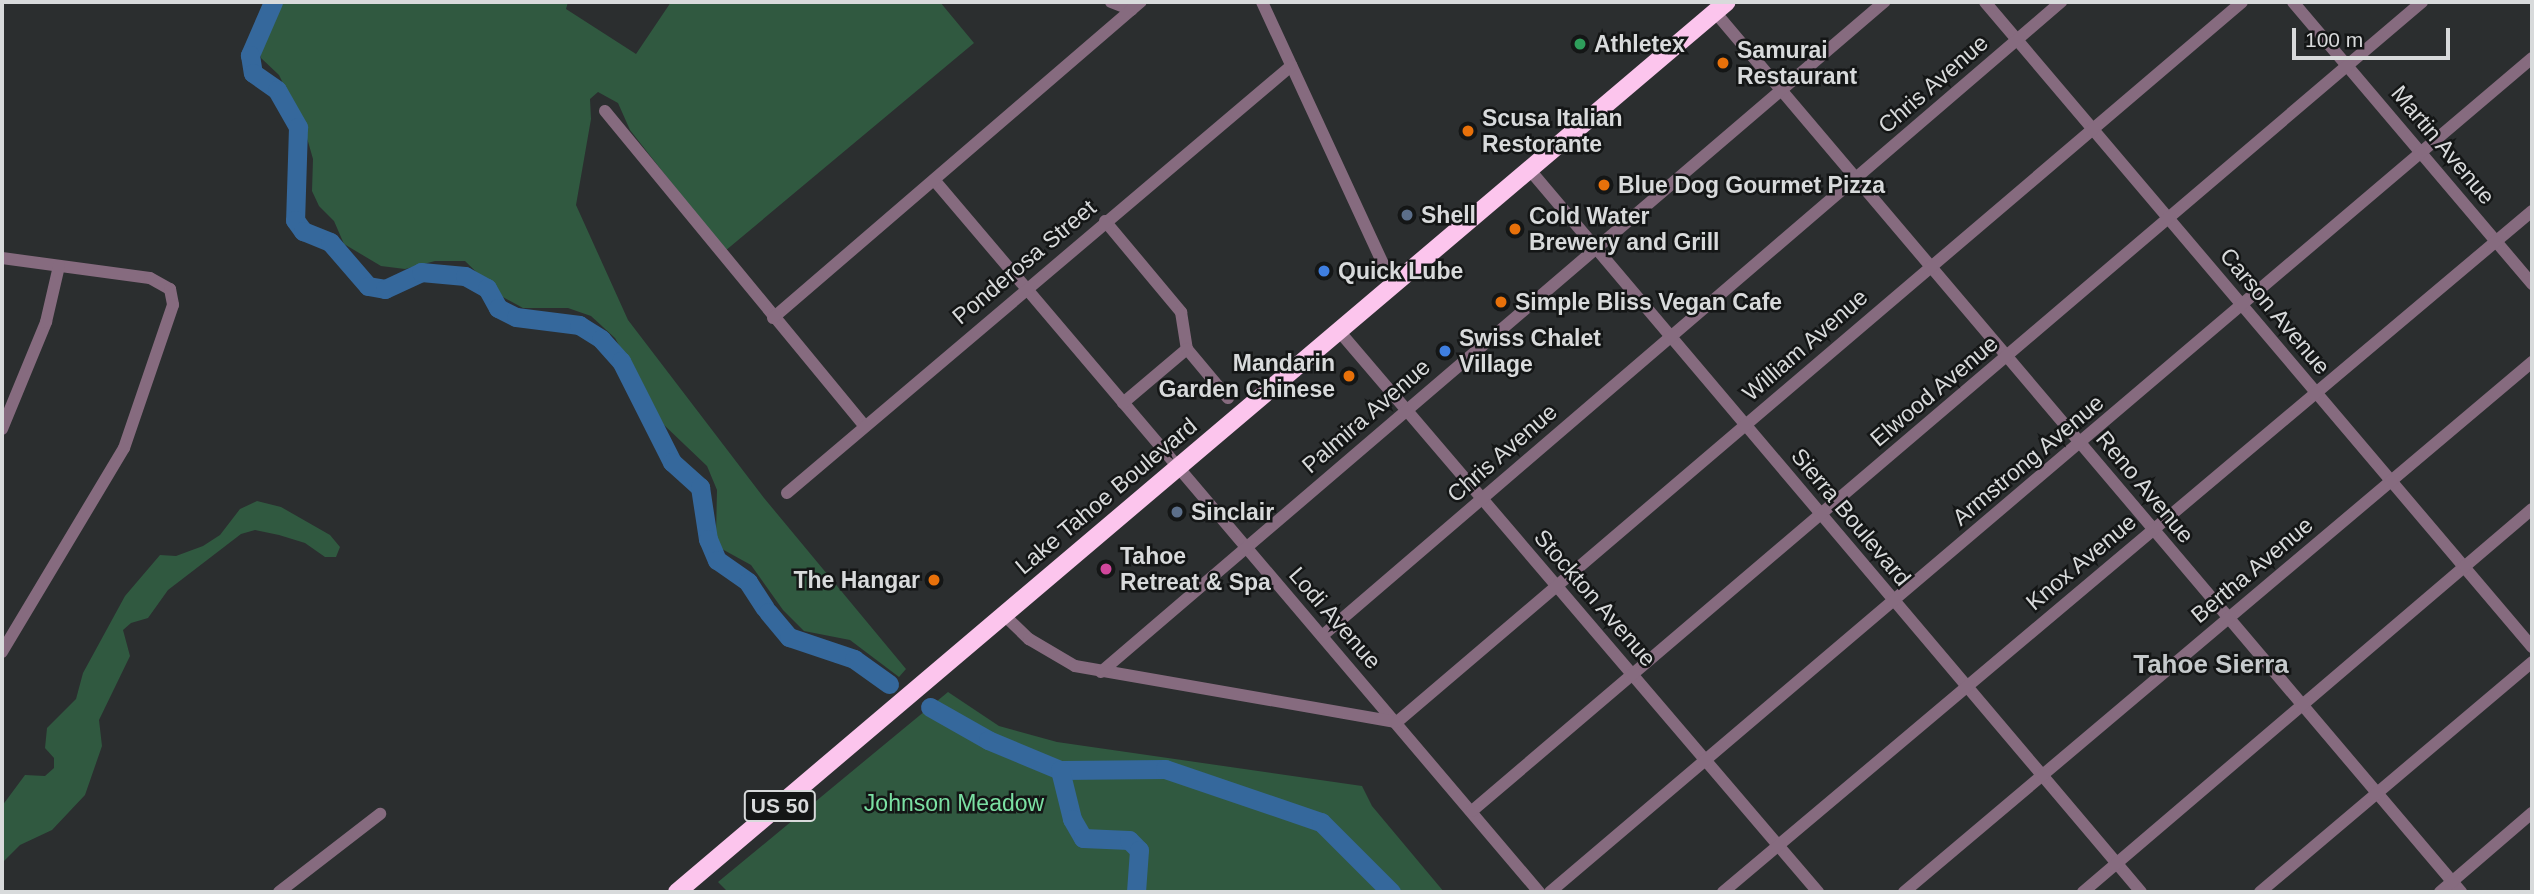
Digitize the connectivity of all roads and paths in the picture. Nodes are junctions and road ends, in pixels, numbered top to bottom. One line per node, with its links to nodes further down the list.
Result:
1 (1111, 2): 9 (street)
2 (1262, 2): 14 (street)
3 (1884, 2): 15 (street, Palmira Avenue)
4 (1985, 2): 11 (street, Carson Avenue)
5 (2061, 2): 11 (street, Chris Avenue)
6 (2242, 2): 17 (street, William Avenue)
7 (2293, 2): 13 (street, Martin Avenue)
8 (2422, 2): 13 (street, Elwood Avenue)
9 (1137, 6): 21 (street)
10 (1721, 7): 15 (street, Reno Avenue); 19 (highway, Lake Tahoe Boulevard / US 50)
11 (2017, 39): 17 (street, Carson Avenue); 20 (street, Chris Avenue)
12 (2532, 58): 18 (street, Armstrong Avenue)
13 (2347, 65): 18 (street, Martin Avenue); 23 (street, Elwood Avenue)
14 (1291, 66): 24 (street, Ponderosa Street); 31 (street)
15 (1783, 89): 20 (street, Reno Avenue); 26 (street, Palmira Avenue)
16 (605, 111): 34 (street)
17 (2093, 128): 23 (street, Carson Avenue); 28 (street, William Avenue)
18 (2421, 152): 25 (street, Martin Avenue); 33 (street, Armstrong Avenue)
19 (1529, 169): 26 (street, Sierra Boulevard); 31 (highway, Lake Tahoe Boulevard / US 50)
20 (1857, 178): 28 (street, Reno Avenue); 36 (street, Chris Avenue)
21 (935, 181): 32 (street, Lodi Avenue); 34 (street)
22 (2532, 211): 25 (street, Knox Avenue)
23 (2168, 217): 33 (street, Carson Avenue); 38 (street, Elwood Avenue)
24 (1105, 221): 32 (street, Ponderosa Street); 37 (street)
25 (2497, 242): 30 (street, Martin Avenue); 40 (street, Knox Avenue)
26 (1595, 247): 36 (street, Sierra Boulevard); 43 (street, Palmira Avenue)
27 (2, 258): 29 (street)
28 (1930, 264): 38 (street, Reno Avenue); 44 (street, William Avenue)
29 (59, 266): 46 (street); 63 (street)
30 (2532, 284)
31 (1393, 286): 35 (highway, Lake Tahoe Boulevard / US 50)
32 (1025, 288): 42 (street, Lodi Avenue); 45 (street, Ponderosa Street)
33 (2242, 304): 40 (street, Carson Avenue); 47 (street, Armstrong Avenue)
34 (773, 318): 45 (street)
35 (1339, 331): 43 (street, Stockton Avenue); 48 (highway, Lake Tahoe Boulevard / US 50)
36 (1671, 336): 44 (street, Sierra Boulevard); 51 (street, Chris Avenue)
37 (1187, 349): 41 (street); 42 (street)
38 (2008, 356): 47 (street, Reno Avenue); 53 (street, Elwood Avenue)
39 (2532, 362): 49 (street, Bertha Avenue)
40 (2317, 393): 49 (street, Carson Avenue); 54 (street, Knox Avenue)
41 (1228, 398)
42 (1123, 403): 48 (street, Lodi Avenue)
43 (1405, 409): 51 (street, Stockton Avenue); 55 (street, Palmira Avenue)
44 (1745, 424): 53 (street, Sierra Boulevard); 57 (street, William Avenue)
45 (865, 426): 50 (street, Ponderosa Street)
46 (2, 429)
47 (2081, 442): 54 (street, Reno Avenue); 58 (street, Armstrong Avenue)
48 (1178, 468): 55 (street, Lodi Avenue); 59 (highway, Lake Tahoe Boulevard / US 50)
49 (2391, 481): 56 (street, Carson Avenue); 60 (street, Bertha Avenue)
50 (787, 493)
51 (1482, 498): 57 (street, Stockton Avenue); 61 (street, Chris Avenue)
52 (2532, 509): 56 (street)
53 (1822, 514): 58 (street, Sierra Boulevard); 66 (street, Elwood Avenue)
54 (2152, 529): 60 (street, Reno Avenue); 67 (street, Knox Avenue)
55 (1247, 548): 61 (street, Lodi Avenue); 65 (street, Palmira Avenue)
56 (2463, 567): 62 (street, Carson Avenue); 68 (street)
57 (1558, 587): 66 (street, Stockton Avenue); 69 (street, William Avenue)
58 (1895, 601): 67 (street, Sierra Boulevard); 70 (street, Armstrong Avenue)
59 (1004, 615): 65 (street); 80 (highway, Lake Tahoe Boulevard / US 50)
60 (2228, 617): 68 (street, Reno Avenue); 71 (street, Bertha Avenue)
61 (1322, 636): 69 (street, Lodi Avenue)
62 (2532, 647)
63 (2, 652)
64 (2532, 662): 72 (street)
65 (1101, 672): 69 (street)
66 (1633, 674): 70 (street, Stockton Avenue); 73 (street, Elwood Avenue)
67 (1967, 687): 71 (street, Sierra Boulevard); 76 (street, Knox Avenue)
68 (2301, 705): 72 (street, Reno Avenue); 77 (street)
69 (1397, 722): 73 (street, Lodi Avenue)
70 (1706, 760): 76 (street, Stockton Avenue); 82 (street, Armstrong Avenue)
71 (2042, 776): 77 (street, Sierra Boulevard); 85 (street, Bertha Avenue)
72 (2378, 793): 78 (street, Reno Avenue); 88 (street)
73 (1472, 811): 81 (street, Lodi Avenue)
74 (2532, 813): 78 (street)
75 (380, 814): 79 (street)
76 (1777, 846): 83 (street, Knox Avenue); 84 (street, Stockton Avenue)
77 (2116, 863): 86 (street); 87 (street, Sierra Boulevard)
78 (2452, 881): 89 (street); 90 (street, Reno Avenue)
79 (279, 892)
80 (677, 892)
81 (1539, 892)
82 (1550, 892)
83 (1723, 892)
84 (1818, 892)
85 (1904, 892)
86 (2083, 892)
87 (2141, 892)
88 (2260, 892)
89 (2440, 892)
90 (2461, 892)

